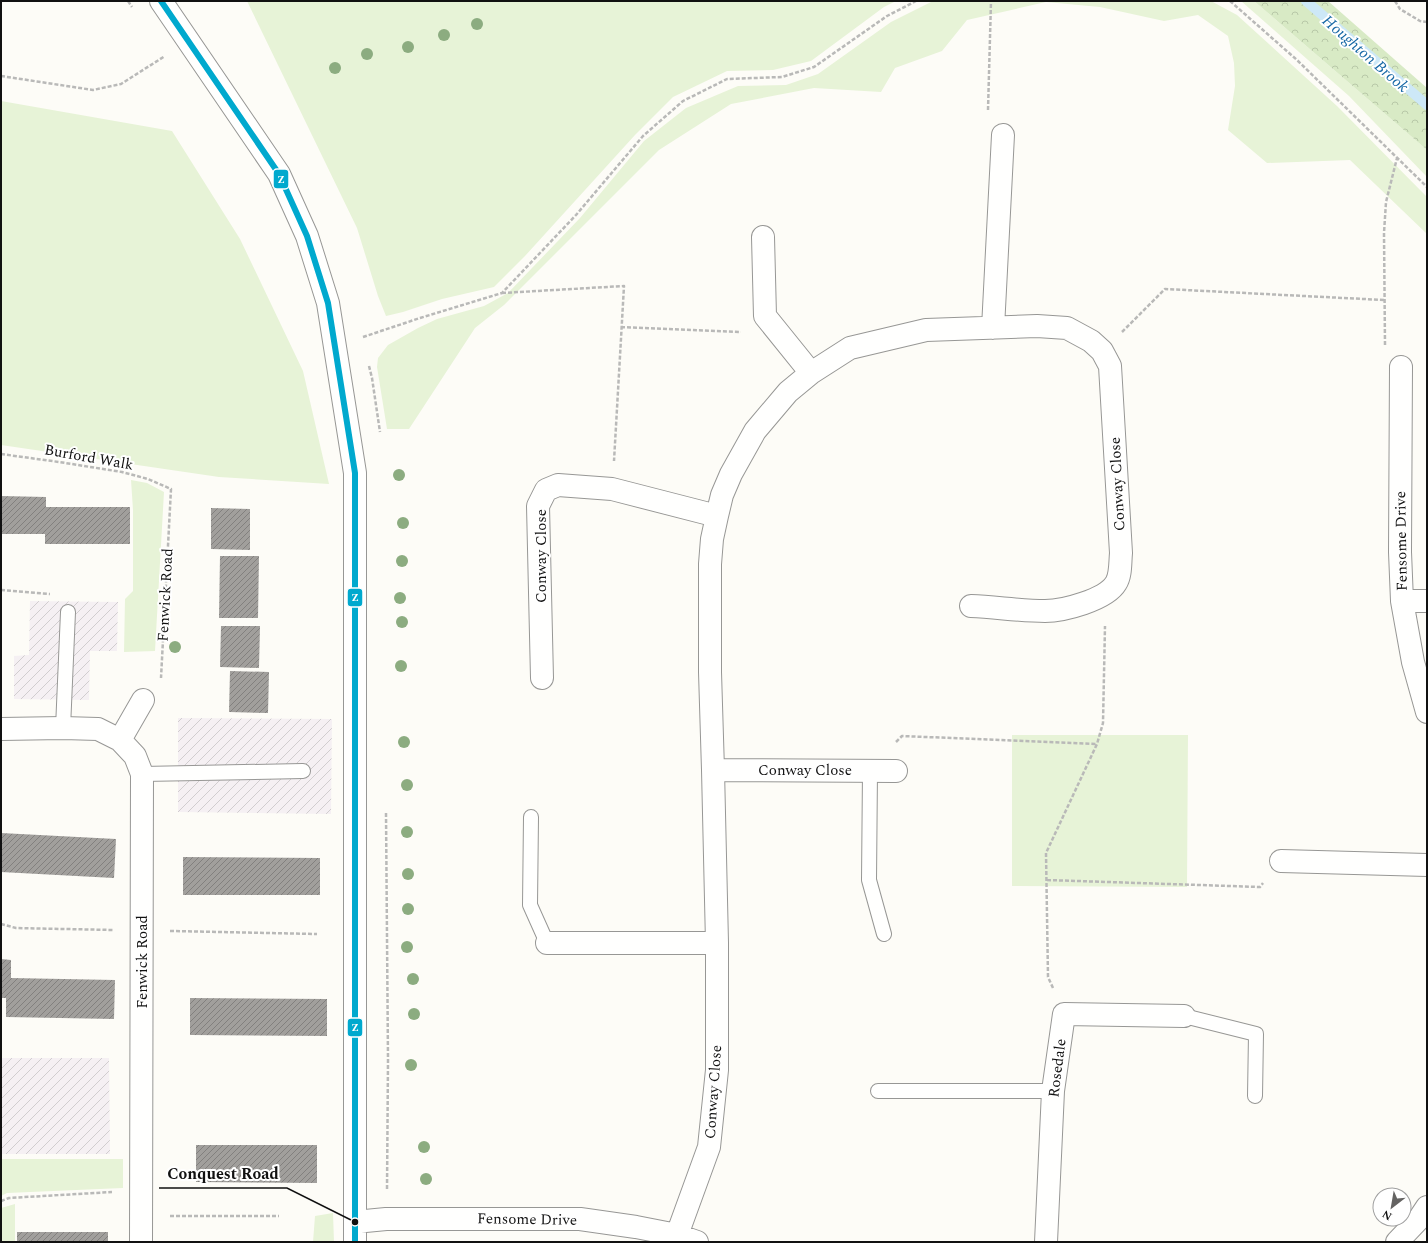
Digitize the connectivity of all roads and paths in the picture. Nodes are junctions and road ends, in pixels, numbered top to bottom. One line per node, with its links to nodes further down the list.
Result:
1 (161, 1): 62 (street)
2 (916, 1): 13 (path)
3 (991, 1): 9 (path)
4 (1230, 1): 10 (path)
5 (1395, 1): 6 (path)
6 (1427, 22)
7 (166, 56): 8 (path)
8 (1, 76)
9 (1003, 135): 16 (street)
10 (1397, 158): 11 (path); 14 (path)
11 (1427, 187)
12 (763, 237): 17 (street)
13 (502, 293): 15 (path); 18 (path)
14 (1384, 300): 19 (path); 20 (path)
15 (621, 327): 17 (path); 24 (path)
16 (993, 328): 19 (street, Conway Close); 21 (street, Conway Close)
17 (780, 334): 21 (street)
18 (362, 338)
19 (1102, 351): 27 (street, Conway Close)
20 (1402, 367): 28 (street, Fensome Drive)
21 (811, 372): 25 (street, Conway Close)
22 (1, 454): 23 (path, Burford Walk)
23 (171, 489): 33 (path, Fenwick Road)
24 (612, 489): 25 (street, Conway Close); 32 (street, Conway Close)
25 (717, 516): 40 (street, Conway Close)
26 (1, 590): 31 (path)
27 (1106, 593): 30 (street, Conway Close); 39 (path)
28 (1402, 601): 29 (street); 35 (street, Fensome Drive)
29 (1427, 601)
30 (971, 606)
31 (68, 612): 36 (lane)
32 (542, 678)
33 (160, 686)
34 (143, 700): 38 (street)
35 (1427, 712)
36 (63, 728): 37 (street, Fenwick Road); 38 (street, Fenwick Road)
37 (1, 729)
38 (120, 740): 44 (street, Fenwick Road)
39 (1097, 744): 42 (path); 48 (path)
40 (713, 770): 42 (street, Conway Close); 51 (street, Conway Close)
41 (303, 771): 44 (lane)
42 (870, 771): 43 (street, Conway Close); 49 (lane)
43 (896, 771)
44 (142, 774): 57 (street, Fenwick Road)
45 (531, 817): 50 (lane)
46 (1281, 861): 47 (street); 48 (path)
47 (1427, 866)
48 (1047, 880): 52 (path)
49 (884, 934)
50 (547, 943): 51 (street)
51 (717, 943): 63 (street, Conway Close)
52 (1064, 1014): 53 (street); 55 (street, Rosedale)
53 (1184, 1016): 56 (lane)
54 (878, 1091): 55 (lane)
55 (1053, 1092): 66 (street, Rosedale)
56 (1256, 1096)
57 (141, 1192): 58 (path); 60 (street, Fenwick Road)
58 (1, 1201)
59 (1427, 1207): 67 (street)
60 (141, 1216): 61 (path); 64 (street, Fenwick Road)
61 (279, 1216)
62 (355, 1232): 63 (street, Fensome Drive)
63 (677, 1236): 65 (street, Fensome Drive)
64 (141, 1242)
65 (697, 1242)
66 (1046, 1242)
67 (1397, 1242)

